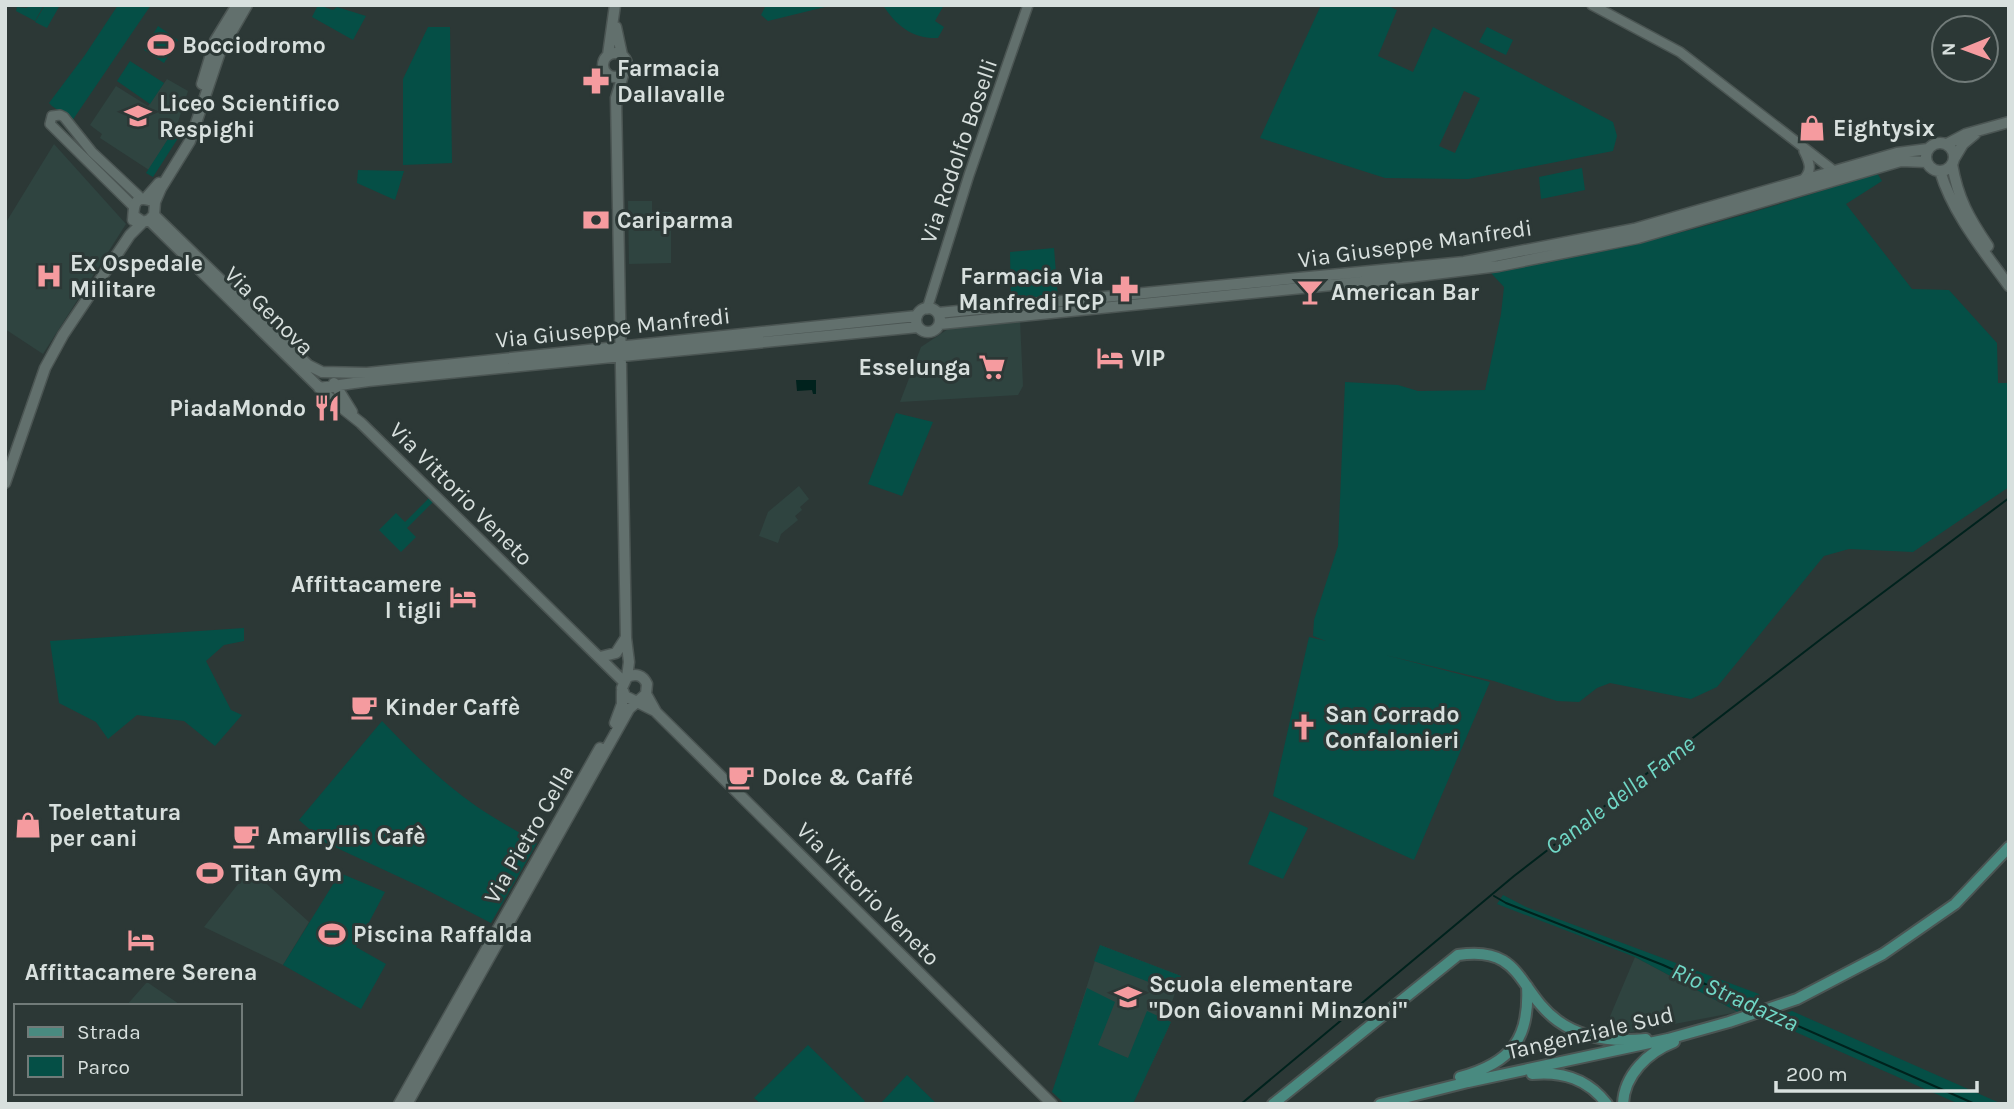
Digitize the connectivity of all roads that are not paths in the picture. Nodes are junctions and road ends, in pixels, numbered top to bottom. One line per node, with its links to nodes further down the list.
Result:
1 (247, 5): 6 (main road)
2 (1028, 5): 30 (street, Via Rodolfo Boselli)
3 (1592, 5): 17 (street)
4 (236, 8): 6 (main road); 24 (main road)
5 (615, 10): 7 (main road); 8 (main road)
6 (224, 44): 27 (main road)
7 (608, 55): 8 (main road); 9 (main road)
8 (622, 55): 10 (main road)
9 (608, 75): 10 (main road); 11 (main road)
10 (622, 75): 11 (main road)
11 (616, 98): 35 (main road, Via Pietro Cella)
12 (65, 120): 14 (street); 14 (street); 25 (street)
13 (2009, 122): 15 (main road)
14 (57, 131): 27 (street)
15 (1978, 131): 16 (main road); 20 (main road)
16 (1947, 144): 18 (main road); 20 (main road)
17 (1802, 146): 22 (street); 23 (street)
18 (1928, 149): 19 (main road); 22 (main road, Via Giuseppe Manfredi)
19 (1926, 162): 21 (main road); 22 (main road, Via Giuseppe Manfredi)
20 (1953, 162): 21 (main road); 28 (main road)
21 (1940, 171): 29 (main road)
22 (1839, 175): 23 (main road, Via Giuseppe Manfredi); 33 (main road, Via Giuseppe Manfredi)
23 (1800, 182): 31 (main road, Via Giuseppe Manfredi)
24 (158, 185): 25 (street); 26 (main road)
25 (130, 188): 26 (street)
26 (143, 199): 27 (main road)
27 (145, 214): 36 (main road, Via Genova); 36 (main road, Via Genova); 40 (main road)
28 (2009, 275)
29 (2009, 286)
30 (927, 309): 31 (main road); 32 (main road)
31 (938, 313): 33 (main road)
32 (917, 316): 34 (main road); 35 (main road, Via Giuseppe Manfredi)
33 (940, 324): 34 (main road)
34 (918, 327): 35 (main road, Via Giuseppe Manfredi)
35 (620, 353): 36 (main road, Via Giuseppe Manfredi); 37 (main road, Via Giuseppe Manfredi); 41 (main road, Via Pietro Cella)
36 (325, 380): 37 (main road); 38 (main road, Via Genova); 39 (main road, Via Vittorio Veneto)
37 (356, 382): 38 (main road)
38 (345, 403): 39 (main road, Via Vittorio Veneto)
39 (361, 423): 42 (main road, Via Vittorio Veneto)
40 (5, 483)
41 (626, 638): 42 (main road); 43 (main road, Via Pietro Cella)
42 (600, 657): 45 (main road, Via Vittorio Veneto)
43 (629, 662): 44 (main road); 45 (main road, Via Pietro Cella)
44 (640, 676): 45 (main road); 46 (main road)
45 (624, 683): 46 (main road, Via Vittorio Veneto); 53 (main road, Via Pietro Cella)
46 (641, 697): 54 (main road, Via Pietro Cella); 55 (main road, Via Vittorio Veneto)
47 (2009, 847): 49 (main road, Tangenziale Sud)
48 (1527, 986): 50 (main road); 52 (main road); 56 (main road)
49 (1713, 1026): 50 (main road, Tangenziale Sud); 59 (main road)
50 (1683, 1034): 51 (main road, Tangenziale Sud)
51 (1474, 1081): 52 (main road, Tangenziale Sud); 58 (main road)
52 (1396, 1099): 57 (main road, Tangenziale Sud)
53 (399, 1104)
54 (407, 1104)
55 (1052, 1104)
56 (1273, 1104)
57 (1380, 1104)
58 (1607, 1104)
59 (1623, 1104)

